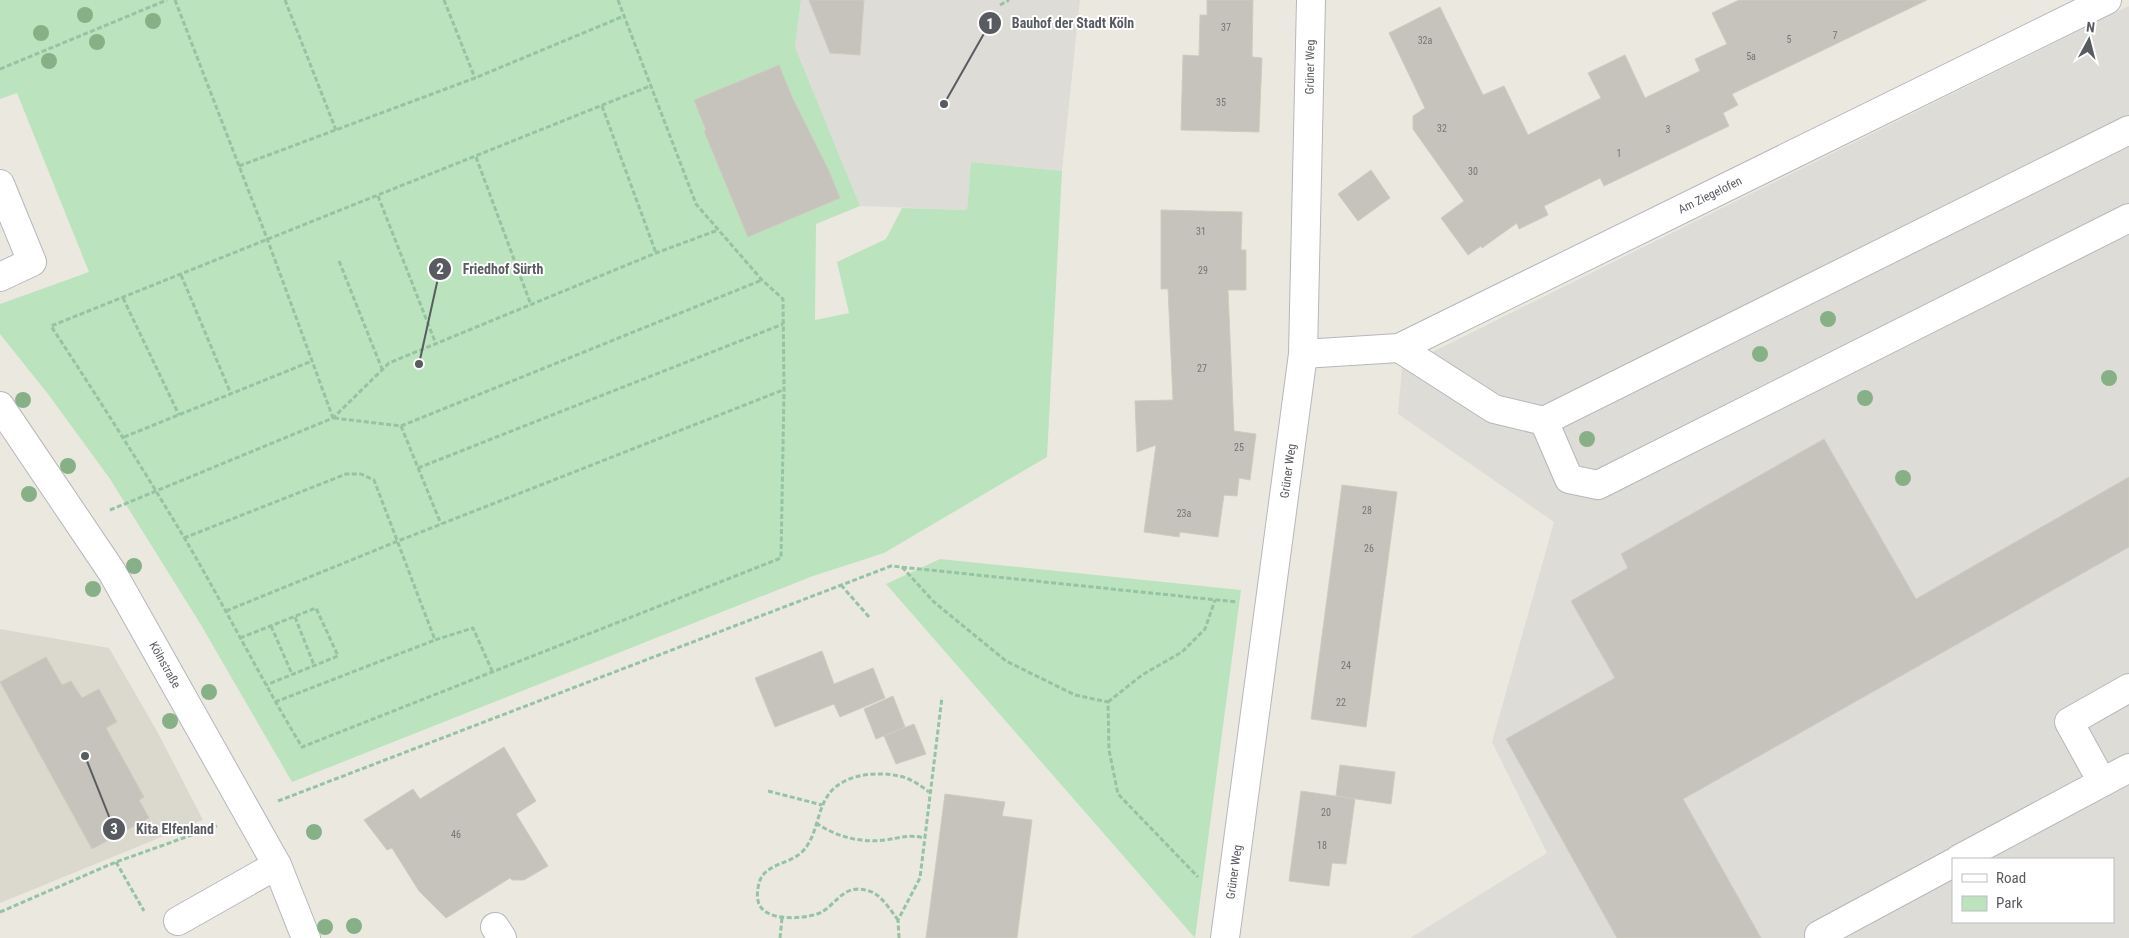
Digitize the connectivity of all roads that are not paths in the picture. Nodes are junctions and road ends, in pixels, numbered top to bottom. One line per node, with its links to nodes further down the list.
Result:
1 (1311, 0): 8 (street, Grüner Weg)
2 (2107, 0): 7 (street, Am Ziegelofen)
3 (2129, 130): 10 (street)
4 (0, 184): 6 (street)
5 (2129, 218): 10 (street)
6 (0, 277)
7 (1399, 348): 8 (street, Am Ziegelofen); 10 (street)
8 (1303, 354): 19 (street, Grüner Weg)
9 (0, 406): 16 (street, Kölnstraße)
10 (1544, 421)
11 (2129, 688): 13 (street)
12 (2129, 768): 13 (street)
13 (2102, 782): 14 (street)
14 (1961, 858)
15 (1952, 864): 20 (street)
16 (277, 865): 17 (street); 18 (street, Kölnstraße)
17 (178, 921)
18 (306, 938)
19 (1225, 938)
20 (1821, 938)

